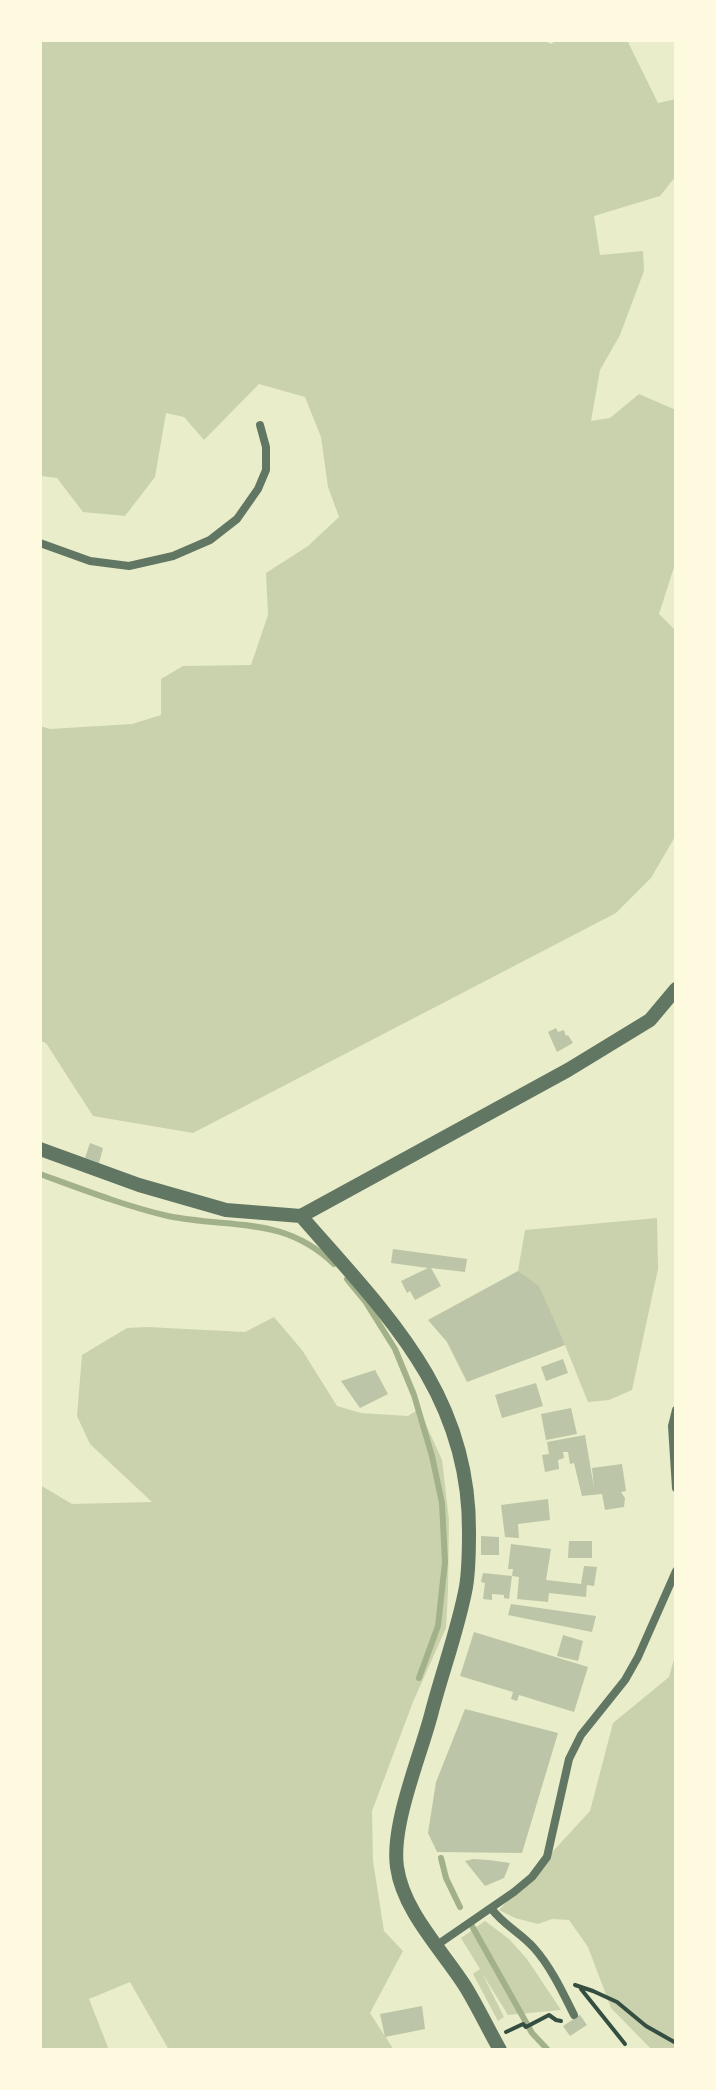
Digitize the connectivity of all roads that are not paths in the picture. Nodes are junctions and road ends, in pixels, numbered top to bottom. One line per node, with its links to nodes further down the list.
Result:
1 (260, 425): 2 (street)
2 (40, 543)
3 (676, 989): 5 (street)
4 (40, 1149): 5 (street)
5 (301, 1216): 10 (street)
6 (676, 1410): 7 (street)
7 (676, 1488)
8 (676, 1571): 9 (street)
9 (491, 1908): 10 (street); 11 (street)
10 (437, 1945): 12 (street)
11 (574, 2015)
12 (500, 2050)

